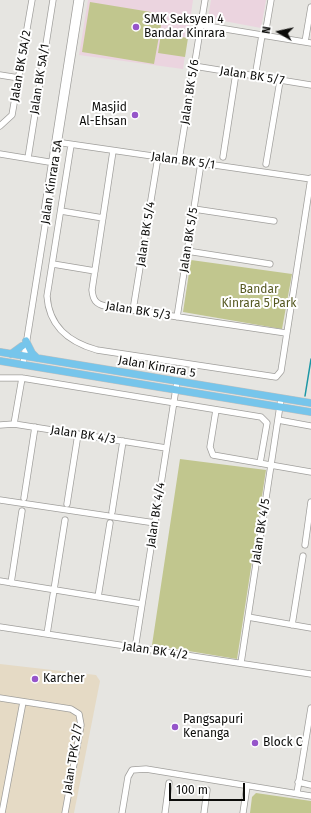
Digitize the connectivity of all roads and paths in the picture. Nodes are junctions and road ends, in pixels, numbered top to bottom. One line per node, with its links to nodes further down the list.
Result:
1 (32, 0): 15 (street, Jalan BK 5A/2)
2 (53, 0): 25 (street, Jalan BK 5A/1)
3 (77, 0): 19 (street, Jalan Kinrara 5A)
4 (81, 0): 19 (street, Jalan Kinrara 5A)
5 (205, 0): 8 (street, Jalan BK 5/6)
6 (271, 0): 9 (street)
7 (311, 7): 10 (street)
8 (201, 25): 9 (street); 11 (street, Jalan BK 5/6)
9 (264, 35): 10 (street); 14 (street)
10 (308, 42)
11 (194, 66): 12 (street, Jalan BK 5/7); 26 (street, Jalan BK 5/6)
12 (236, 74): 14 (street, Jalan BK 5/7); 24 (street)
13 (0, 75): 15 (street)
14 (255, 77): 16 (street, Jalan BK 5/7)
15 (19, 78): 18 (street, Jalan BK 5A/2)
16 (280, 81): 17 (street, Jalan BK 5/7); 29 (street)
17 (311, 85)
18 (0, 126)
19 (57, 143): 20 (street, Jalan BK 5/1); 27 (street, Jalan Kinrara 5A)
20 (71, 144): 21 (street, Jalan BK 5/1); 32 (street)
21 (113, 151): 23 (street, Jalan BK 5/1); 33 (street, Jalan BK 5/3)
22 (0, 154): 25 (street)
23 (158, 157): 26 (street, Jalan BK 5/1); 39 (street, Jalan BK 5/4)
24 (223, 157)
25 (28, 158): 27 (street)
26 (179, 160): 28 (street, Jalan BK 5/1)
27 (54, 163): 42 (street, Jalan Kinrara 5A)
28 (201, 163): 30 (street, Jalan BK 5/1); 31 (street, Jalan BK 5/5)
29 (266, 164)
30 (311, 178): 41 (street)
31 (194, 209): 34 (street); 35 (street, Jalan BK 5/5)
32 (61, 212): 33 (street); 36 (street)
33 (103, 218): 38 (street, Jalan BK 5/3)
34 (274, 221)
35 (187, 251): 37 (street); 40 (street, Jalan BK 5/5)
36 (53, 264): 38 (street); 41 (street)
37 (270, 264)
38 (95, 271): 39 (street, Jalan BK 5/3)
39 (133, 310): 40 (street, Jalan BK 5/3)
40 (177, 317): 41 (street, Jalan BK 5/3)
41 (286, 334)
42 (24, 343): 44 (main road); 45 (street, Jalan Kinrara 5A); 46 (main road)
43 (0, 352): 44 (main road, Jalan Kinrara 5)
44 (11, 354): 45 (main road, Jalan Kinrara 5)
45 (22, 356): 46 (main road, Jalan Kinrara 5); 48 (street, Jalan Kinrara 5A)
46 (37, 358): 51 (main road, Jalan Kinrara 5)
47 (0, 361): 48 (main road, Jalan Kinrara 5)
48 (21, 364): 51 (main road, Jalan Kinrara 5)
49 (0, 378): 50 (street)
50 (22, 378): 53 (street); 58 (street)
51 (177, 385): 52 (main road, Jalan Kinrara 5); 53 (street, Jalan BK 4/4)
52 (281, 403): 54 (main road, Jalan Kinrara 5); 56 (main road, Jalan Kinrara 5); 57 (street, Jalan BK 4/5)
53 (174, 404): 55 (street); 64 (street, Jalan BK 4/4)
54 (311, 404)
55 (216, 410): 65 (street); 65 (street)
56 (311, 412)
57 (278, 420): 60 (street); 66 (street, Jalan BK 4/5)
58 (14, 424): 59 (street, Jalan BK 4/3); 61 (street, Jalan BK 4/3)
59 (0, 425)
60 (311, 426)
61 (36, 427): 62 (street, Jalan BK 4/3); 68 (street)
62 (78, 434): 63 (street, Jalan BK 4/3); 71 (street)
63 (123, 441): 64 (street, Jalan BK 4/3); 73 (street)
64 (166, 448): 76 (street, Jalan BK 4/4)
65 (260, 464): 66 (street)
66 (271, 465): 67 (street); 84 (street, Jalan BK 4/5)
67 (311, 472)
68 (24, 498)
69 (0, 500): 76 (street)
70 (311, 502): 77 (street)
71 (67, 504)
72 (22, 511): 80 (street)
73 (112, 512)
74 (65, 520): 81 (street)
75 (110, 523): 82 (street)
76 (155, 523): 83 (street, Jalan BK 4/4)
77 (305, 545)
78 (303, 556): 85 (street)
79 (0, 581): 80 (street)
80 (11, 583): 81 (street)
81 (54, 590): 82 (street); 88 (street)
82 (98, 597): 83 (street)
83 (142, 604): 89 (street, Jalan BK 4/4)
84 (248, 618): 85 (street); 90 (street, Jalan BK 4/5)
85 (292, 625): 87 (street)
86 (0, 627): 88 (street, Jalan BK 4/2)
87 (311, 628)
88 (47, 634): 89 (street, Jalan BK 4/2)
89 (136, 648): 90 (street, Jalan BK 4/2)
90 (241, 663): 91 (street, Jalan BK 4/2)
91 (311, 674)
92 (0, 698): 93 (street)
93 (23, 702): 103 (street); 104 (street, Jalan TPK 2/7)
94 (310, 708): 95 (street)
95 (308, 736): 96 (street)
96 (298, 782): 98 (street); 101 (street)
97 (169, 783): 106 (street)
98 (311, 785)
99 (247, 786): 101 (street); 105 (street); 108 (street)
100 (207, 790): 107 (street)
101 (297, 793): 102 (street)
102 (311, 796)
103 (2, 813)
104 (64, 813)
105 (122, 813)
106 (165, 813)
107 (204, 813)
108 (243, 813)

